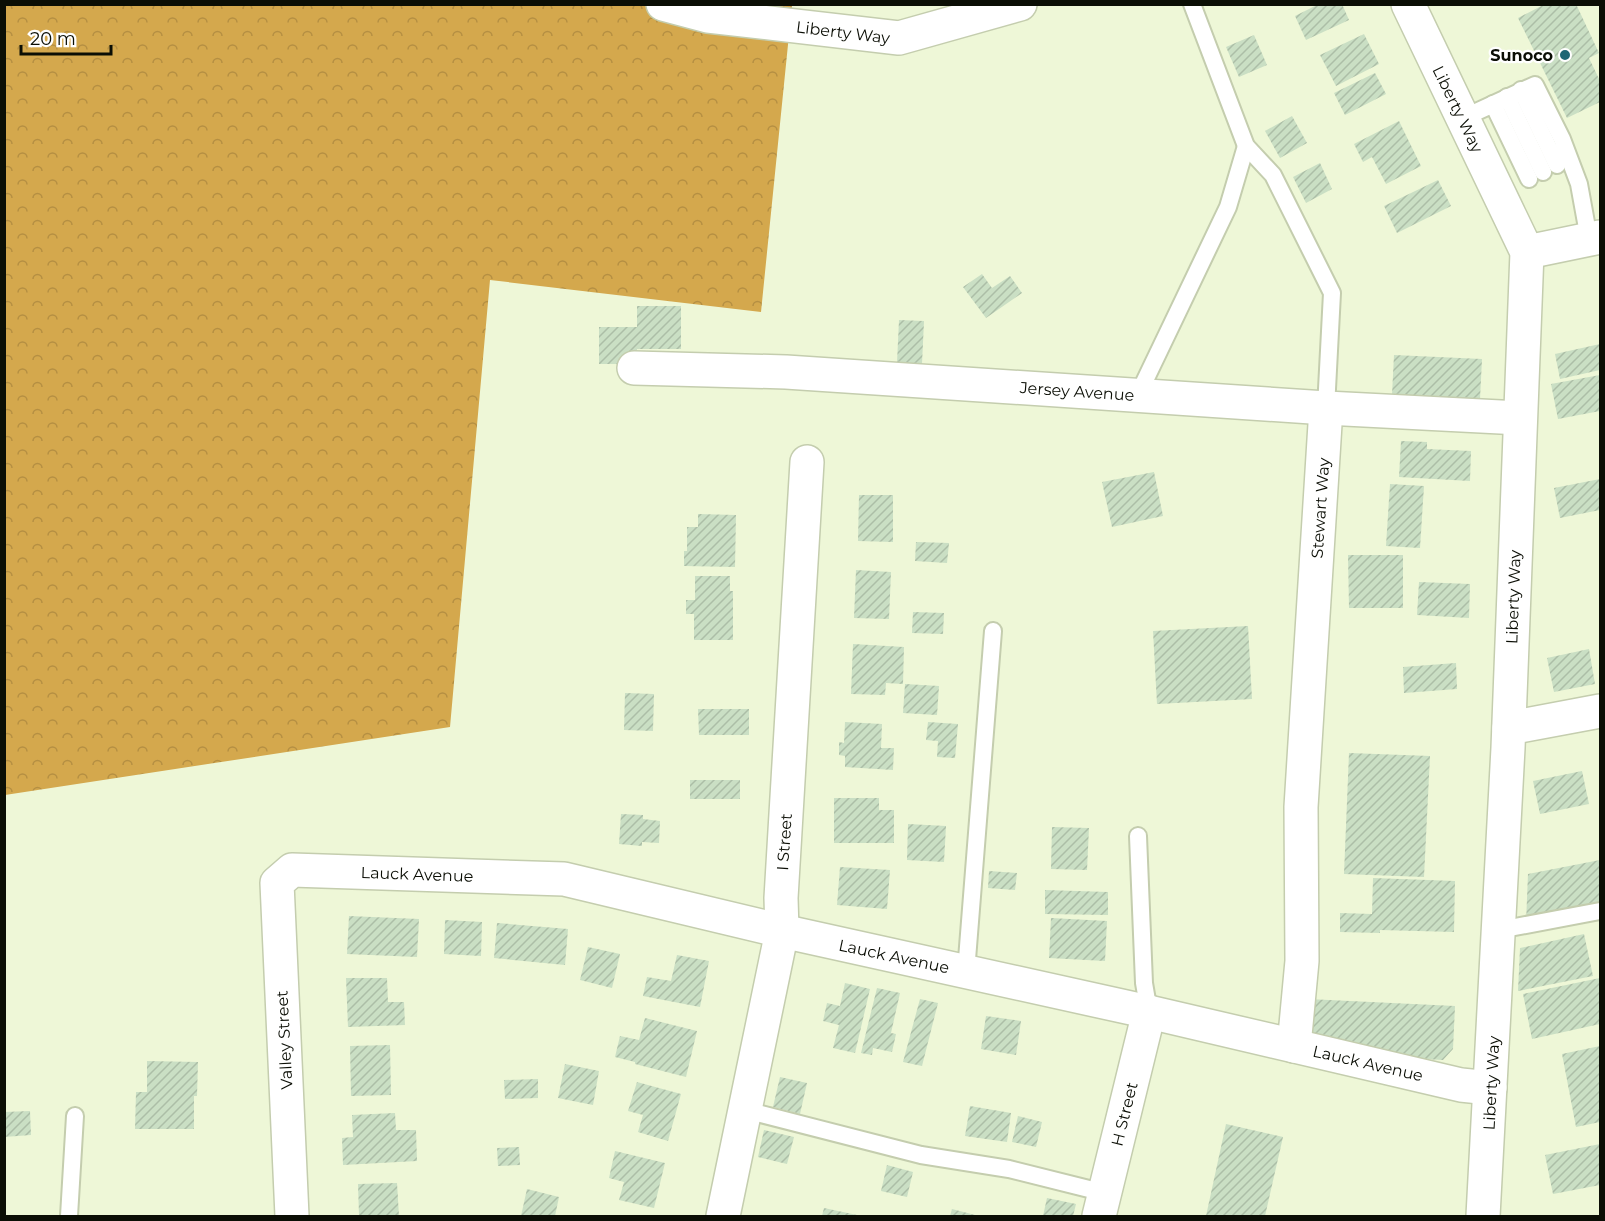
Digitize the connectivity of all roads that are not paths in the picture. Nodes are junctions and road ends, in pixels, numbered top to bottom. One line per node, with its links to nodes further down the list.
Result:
1 (663, 4): 2 (street, Liberty Way)
2 (1020, 4)
3 (1192, 4): 7 (lane, Stewart Way)
4 (1408, 4): 6 (street, Liberty Way)
5 (1507, 97): 6 (lane); 8 (lane); 8 (lane)
6 (1463, 118): 8 (street, Liberty Way)
7 (1246, 146): 12 (lane); 13 (lane, Stewart Way)
8 (1532, 177): 9 (lane); 10 (street, Liberty Way)
9 (1595, 238): 10 (street)
10 (1527, 252): 14 (street, Liberty Way)
11 (634, 368): 12 (street, Jersey Avenue)
12 (1138, 395): 13 (street, Jersey Avenue)
13 (1326, 408): 14 (street, Jersey Avenue); 26 (street, Stewart Way)
14 (1520, 418): 18 (street, Liberty Way)
15 (807, 462): 23 (street, I Street)
16 (993, 631): 24 (lane)
17 (1600, 711): 18 (street)
18 (1509, 728): 22 (street, Liberty Way)
19 (1138, 836): 25 (lane)
20 (292, 870): 23 (street, Lauck Avenue); 32 (street, Valley Street)
21 (1600, 911): 22 (lane)
22 (1499, 930): 27 (street, Liberty Way)
23 (782, 931): 24 (street, Lauck Avenue); 28 (street, I Street)
24 (966, 972): 25 (street, Lauck Avenue)
25 (1149, 1012): 26 (street, Lauck Avenue); 30 (street, H Street)
26 (1294, 1046): 27 (street, Lauck Avenue)
27 (1490, 1088): 34 (street, Liberty Way)
28 (745, 1110): 30 (lane); 33 (street, I Street)
29 (75, 1116): 31 (lane)
30 (1102, 1204)
31 (69, 1216)
32 (292, 1216)
33 (723, 1216)
34 (1483, 1216)

